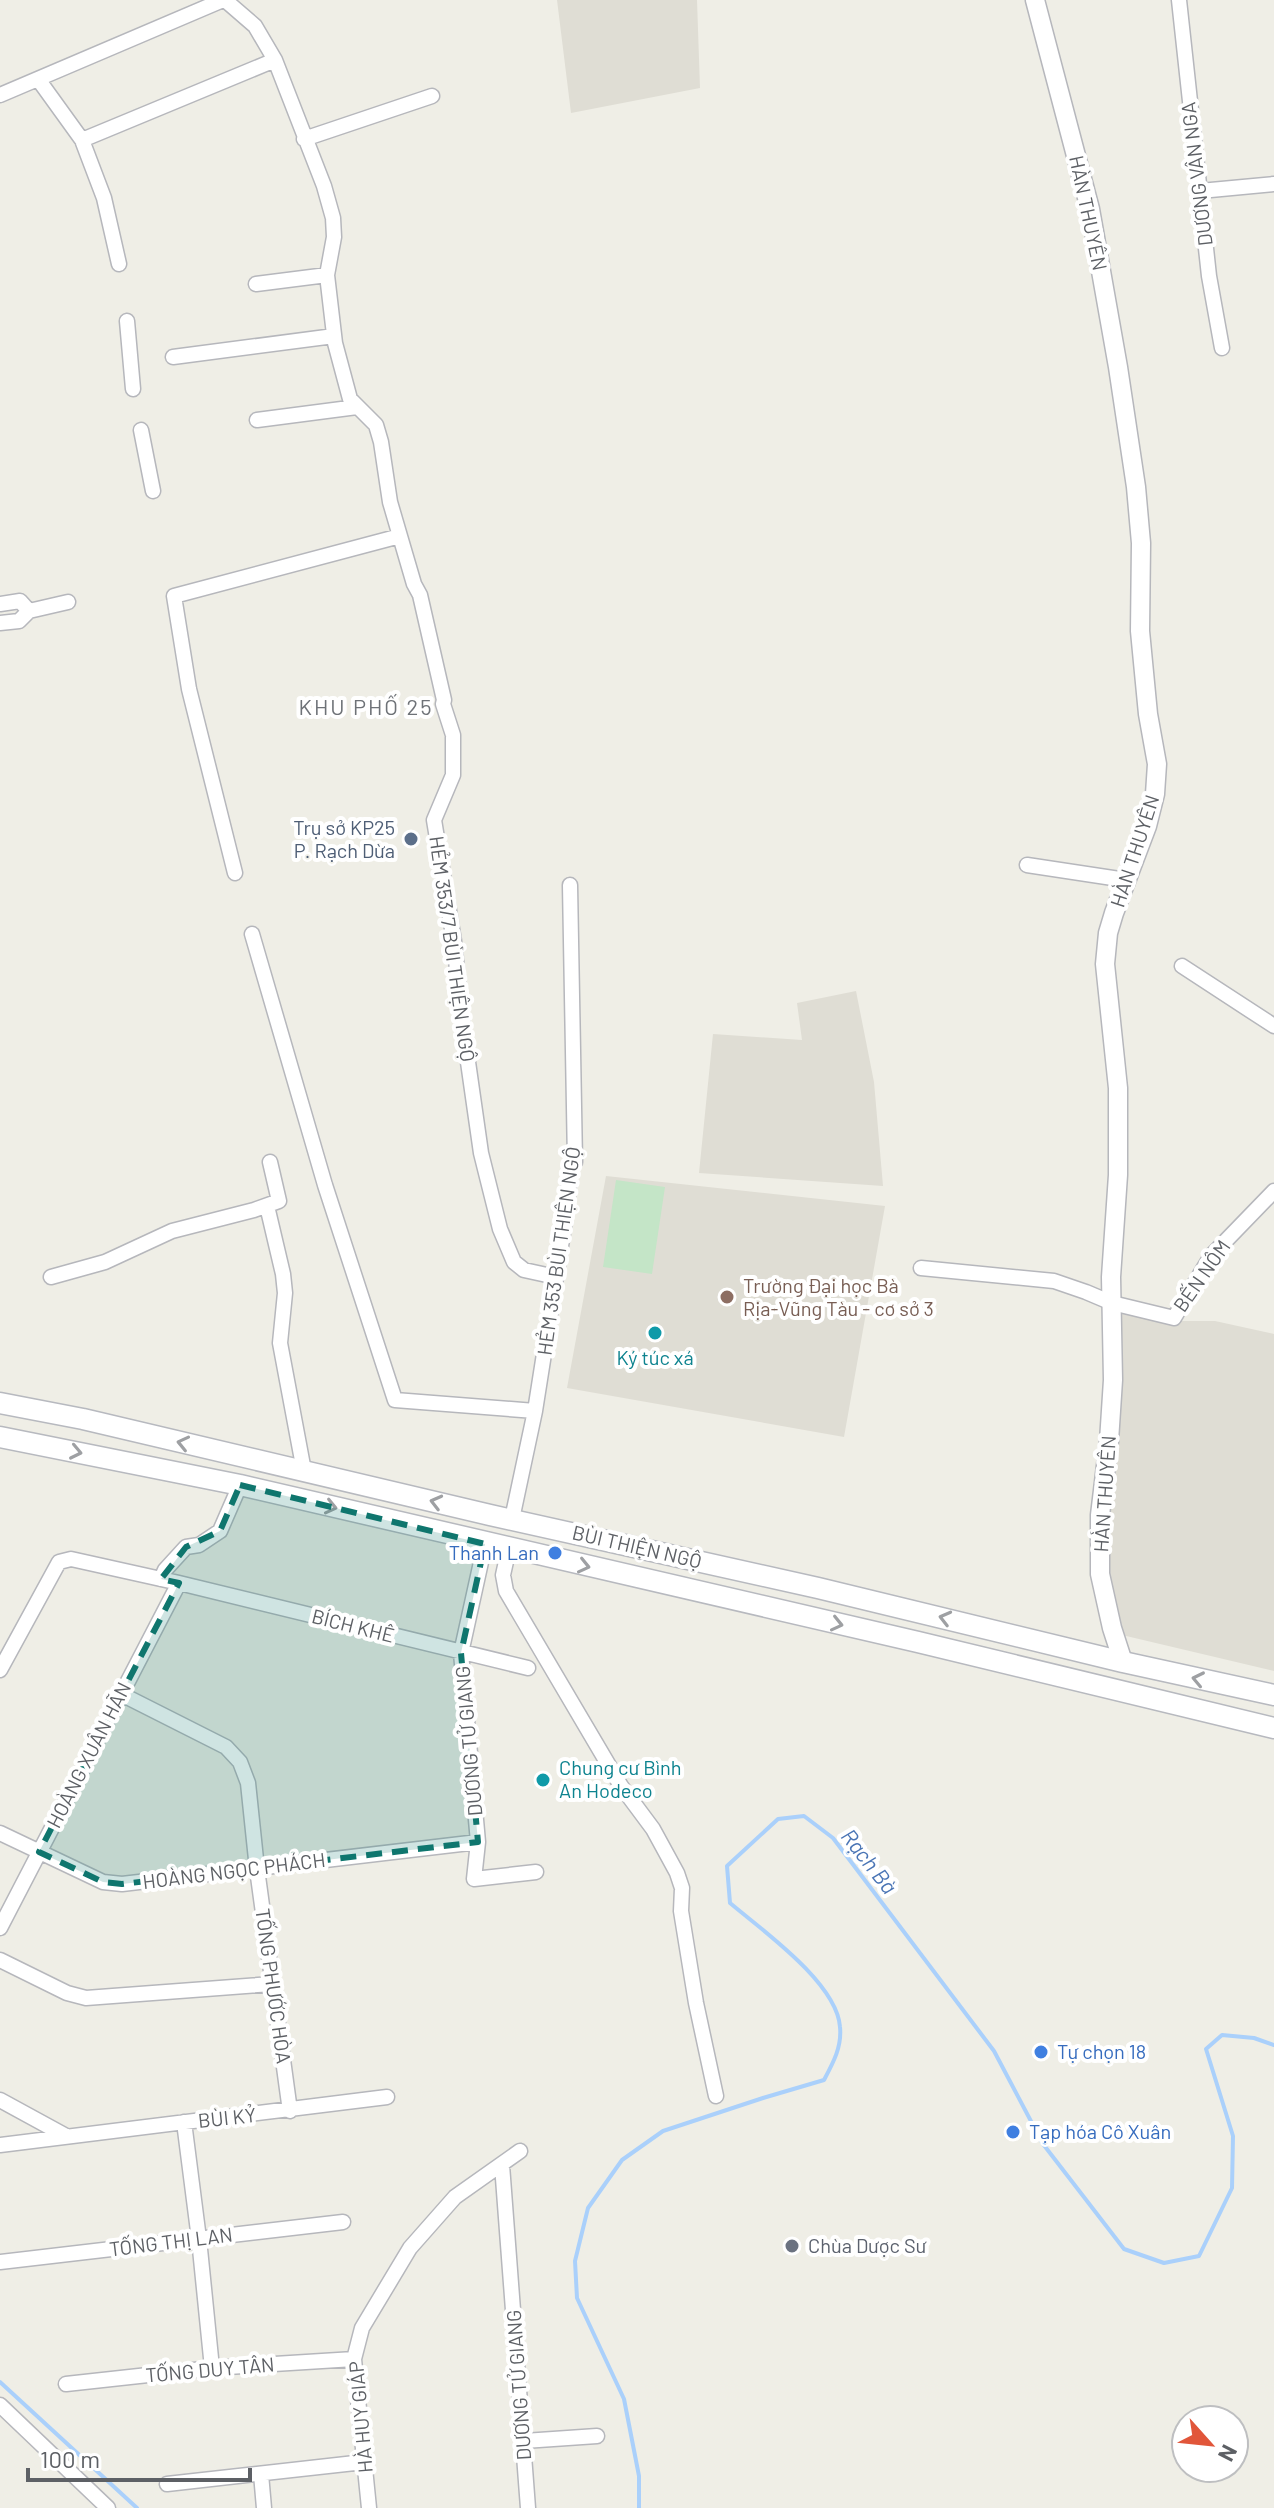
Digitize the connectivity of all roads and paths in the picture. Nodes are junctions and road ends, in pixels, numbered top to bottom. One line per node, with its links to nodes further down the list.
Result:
1 (224, 0): 4 (street, HẺM 353/7 BÙI THIỆN NGỘ); 5 (street)
2 (1035, 0): 31 (street, HÀN THUYÊN)
3 (1179, 0): 11 (street, DƯƠNG VÂN NGA)
4 (275, 60): 8 (street, HẺM 353/7 BÙI THIỆN NGỘ); 9 (street)
5 (38, 79): 6 (street); 9 (street)
6 (0, 95)
7 (432, 96): 8 (street)
8 (304, 139): 13 (street, HẺM 353/7 BÙI THIỆN NGỘ)
9 (82, 140): 12 (street)
10 (1274, 184): 11 (street)
11 (1200, 191): 17 (street, DƯƠNG VÂN NGA)
12 (119, 264)
13 (327, 275): 14 (street); 16 (street, HẺM 353/7 BÙI THIỆN NGỘ)
14 (256, 284)
15 (127, 321): 19 (street)
16 (334, 336): 18 (street); 20 (street, HẺM 353/7 BÙI THIỆN NGỘ)
17 (1222, 348)
18 (173, 357)
19 (133, 389)
20 (357, 407): 21 (street); 24 (street, HẺM 353/7 BÙI THIỆN NGỘ)
21 (257, 420)
22 (141, 430): 23 (street)
23 (153, 491)
24 (400, 536): 30 (street); 41 (street, HẺM 353/7 BÙI THIỆN NGỘ)
25 (68, 602): 27 (street)
26 (0, 604): 27 (street)
27 (29, 611): 28 (street)
28 (0, 623)
29 (1027, 865): 31 (street)
30 (235, 873)
31 (1126, 880): 42 (street, HÀN THUYÊN)
32 (570, 885): 41 (street, HẺM 353 BÙI THIỆN NGỘ)
33 (252, 934): 44 (street)
34 (1182, 966): 35 (street)
35 (1274, 1026)
36 (270, 1162): 38 (street)
37 (1274, 1191): 42 (street, BẾN NÔM)
38 (267, 1206): 40 (street); 46 (street)
39 (921, 1268): 42 (street)
40 (51, 1277)
41 (556, 1277): 44 (street, HẺM 353 BÙI THIỆN NGỘ)
42 (1112, 1303): 56 (street, HÀN THUYÊN)
43 (0, 1403): 46 (main road, BÙI THIỆN NGỘ, one-way to 43)
44 (535, 1411): 49 (street, HẺM 353 BÙI THIỆN NGỘ)
45 (0, 1437): 47 (main road, BÙI THIỆN NGỘ, one-way to 47)
46 (304, 1471): 48 (main road, BÙI THIỆN NGỘ, one-way to 46)
47 (240, 1485): 50 (main road, BÙI THIỆN NGỘ, one-way to 50); 52 (street)
48 (490, 1515): 49 (main road, BÙI THIỆN NGỘ); 50 (main road)
49 (512, 1519): 54 (main road, BÙI THIỆN NGỘ, one-way to 49)
50 (485, 1544): 51 (main road, BÙI THIỆN NGỘ); 55 (street, DƯƠNG TỬ GIANG)
51 (509, 1548): 59 (main road, BÙI THIỆN NGỘ, one-way to 59); 71 (street)
52 (161, 1579): 53 (street, BÍCH KHÊ); 58 (street, BÍCH KHÊ)
53 (179, 1583): 55 (street, BÍCH KHÊ); 60 (street, HOÀNG XUÂN HÃN)
54 (1050, 1644): 56 (main road, BÙI THIỆN NGỘ); 59 (main road)
55 (461, 1653): 57 (street, BÍCH KHÊ); 64 (street, DƯƠNG TỬ GIANG)
56 (1123, 1662): 61 (main road, BÙI THIỆN NGỘ, one-way to 56)
57 (528, 1668)
58 (0, 1670)
59 (1043, 1672): 62 (main road, BÙI THIỆN NGỘ)
60 (121, 1694): 65 (street, HOÀNG XUÂN HÃN); 66 (street, TỐNG PHƯỚC HÒA)
61 (1274, 1695)
62 (1274, 1728)
63 (0, 1833): 65 (street, HOÀNG NGỌC PHÁCH)
64 (478, 1842): 66 (street, HOÀNG NGỌC PHÁCH); 67 (street, DƯƠNG TỬ GIANG)
65 (39, 1852): 66 (street, HOÀNG NGỌC PHÁCH); 68 (street, HOÀNG XUÂN HÃN)
66 (257, 1869): 70 (street, TỐNG PHƯỚC HÒA)
67 (536, 1872)
68 (0, 1928)
69 (0, 1960): 70 (street)
70 (272, 1984): 74 (street, TỐNG PHƯỚC HÒA)
71 (716, 2096)
72 (387, 2097): 74 (street, BÙI KỶ)
73 (0, 2100): 76 (street)
74 (290, 2111): 75 (street, BÙI KỶ)
75 (184, 2122): 76 (street, BÙI KỶ); 81 (street)
76 (66, 2136): 77 (street, BÙI KỶ)
77 (0, 2145)
78 (520, 2151): 79 (street, HÀ HUY GIÁP)
79 (502, 2165): 83 (street, HÀ HUY GIÁP); 88 (street, DƯƠNG TỬ GIANG)
80 (343, 2222): 81 (street, TỐNG THỊ LAN)
81 (199, 2239): 82 (street, TỐNG THỊ LAN); 84 (street)
82 (0, 2262)
83 (354, 2359): 84 (street, TỐNG DUY TÂN); 89 (street, HÀ HUY GIÁP)
84 (212, 2368): 85 (street, TỐNG DUY TÂN)
85 (66, 2384)
86 (0, 2405): 92 (street)
87 (597, 2436): 88 (street)
88 (524, 2441): 95 (street, DƯƠNG TỬ GIANG)
89 (364, 2462): 90 (street); 94 (street, HÀ HUY GIÁP)
90 (261, 2474): 91 (street); 93 (street)
91 (167, 2484)
92 (108, 2508)
93 (264, 2508)
94 (369, 2508)
95 (528, 2508)

